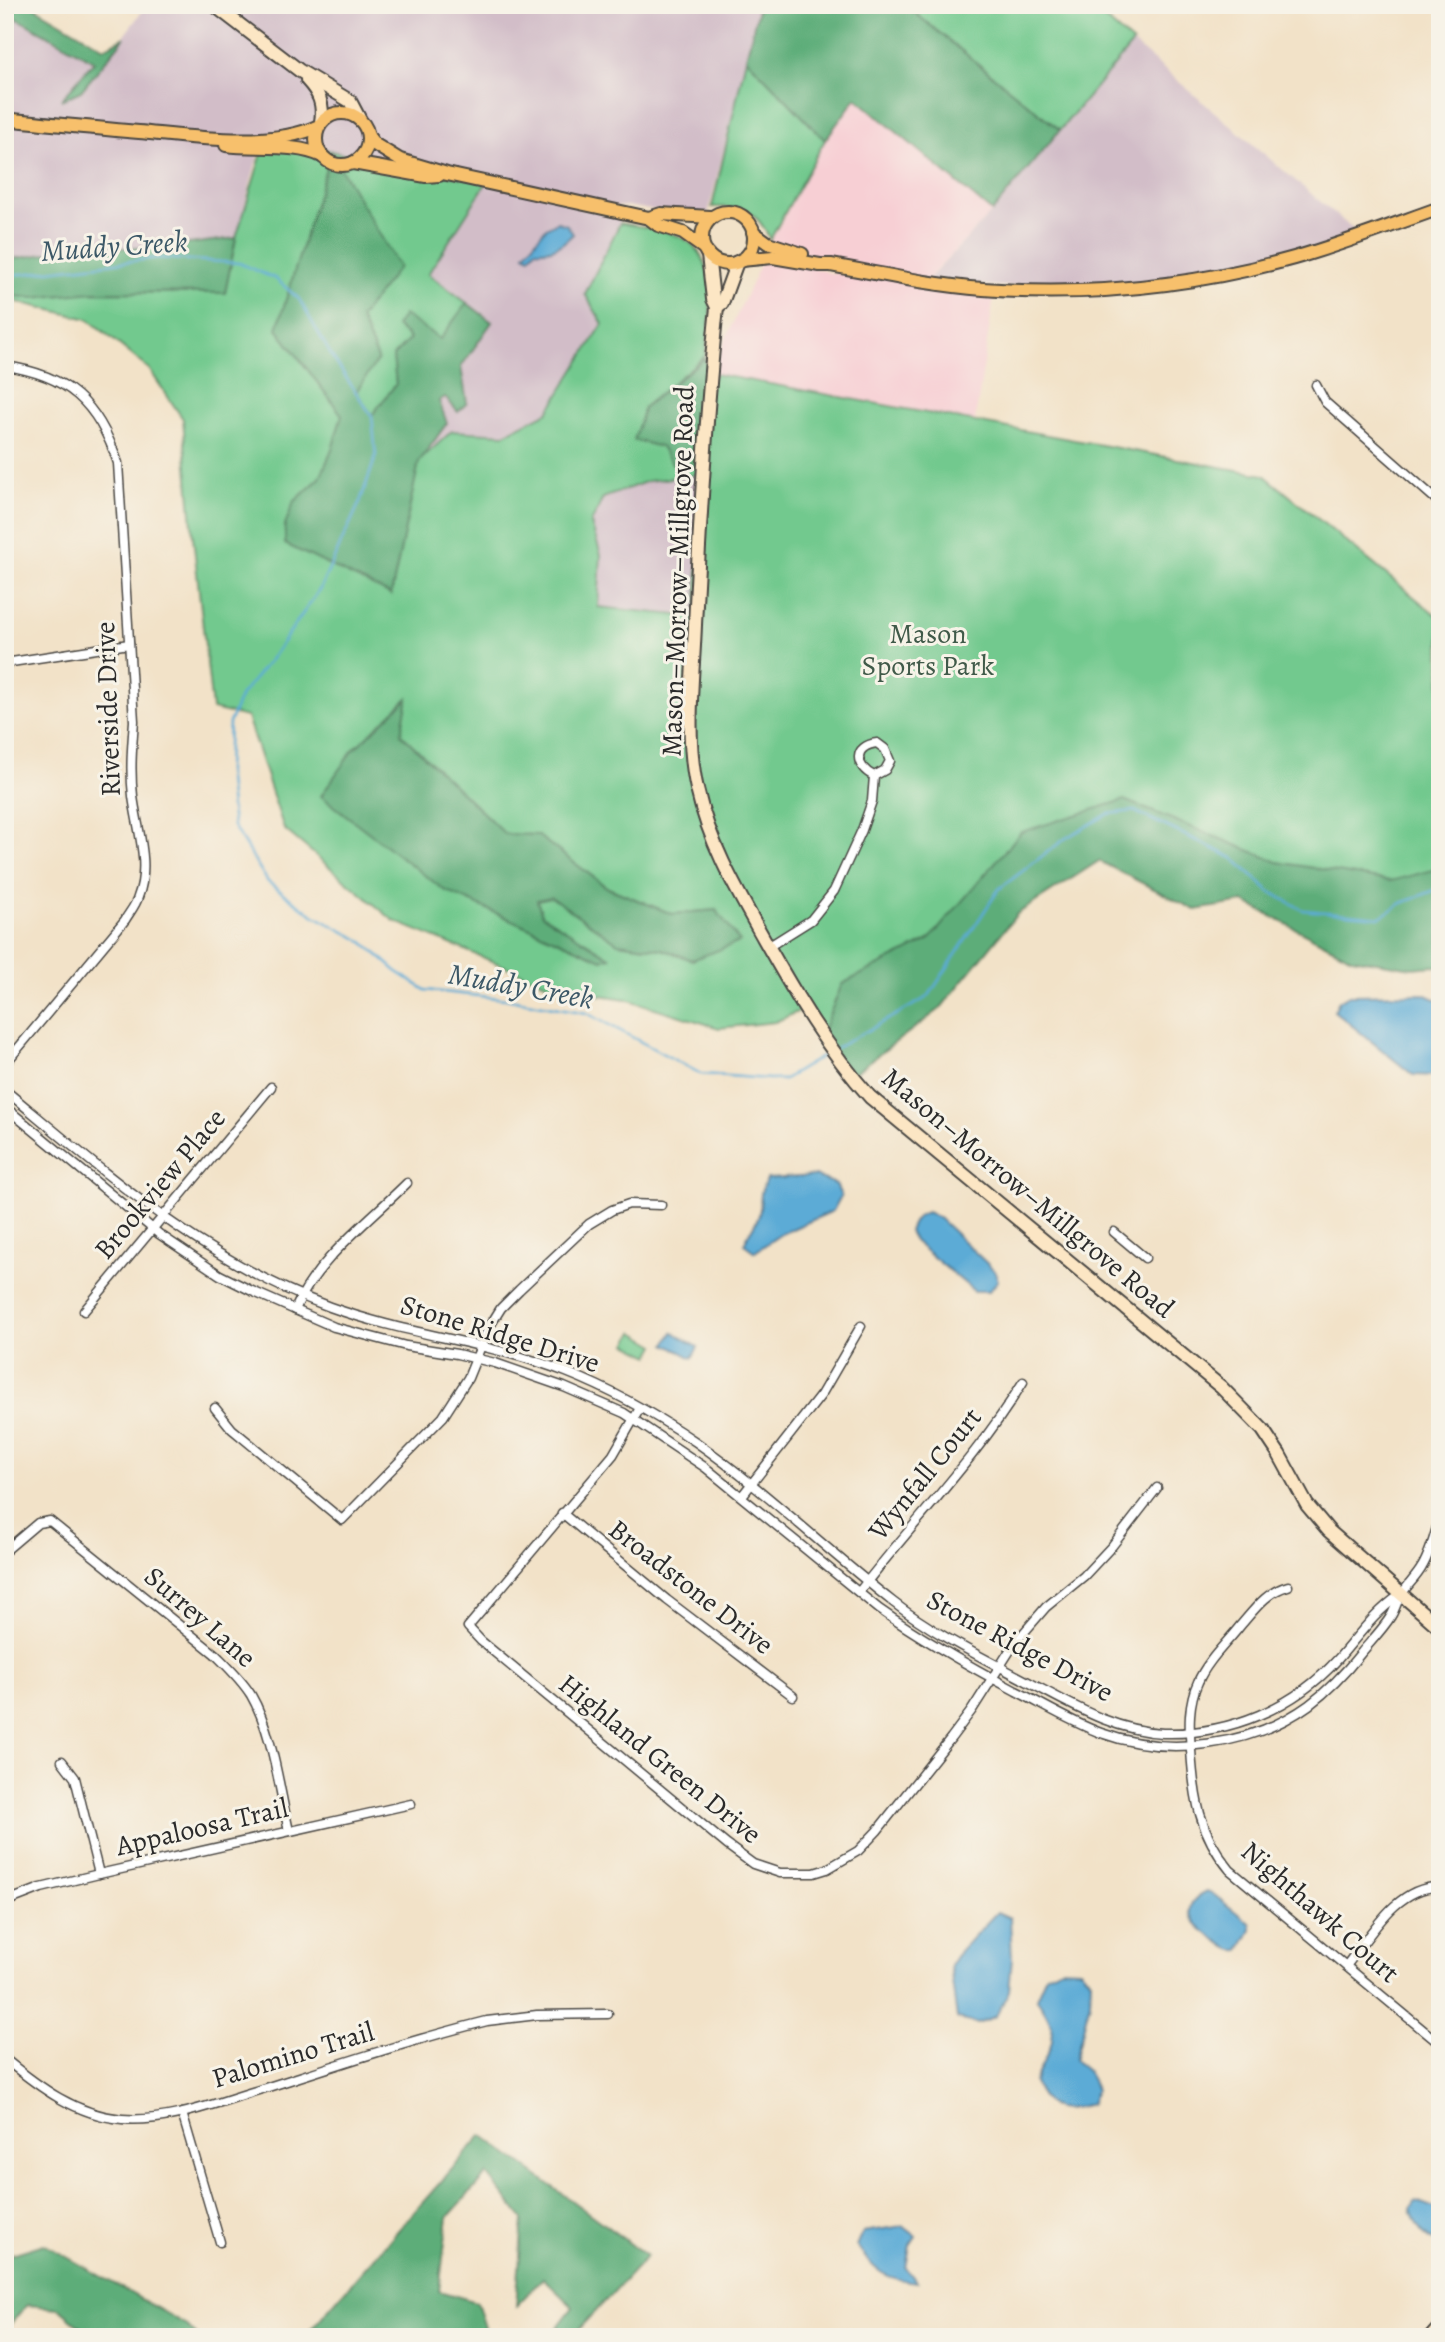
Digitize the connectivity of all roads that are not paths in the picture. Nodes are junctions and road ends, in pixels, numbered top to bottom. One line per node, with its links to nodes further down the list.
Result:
1 (214, 5): 2 (street)
2 (300, 71): 3 (street); 5 (street)
3 (359, 118): 5 (main road); 6 (main road)
4 (5, 119): 7 (main road)
5 (320, 124): 7 (main road); 8 (main road)
6 (368, 135): 9 (main road); 10 (main road)
7 (214, 139): 8 (main road)
8 (323, 156): 9 (main road)
9 (353, 163): 10 (main road)
10 (447, 174): 13 (main road)
11 (1440, 208): 17 (main road)
12 (710, 217): 13 (main road); 14 (main road); 15 (main road)
13 (649, 218): 15 (main road)
14 (753, 232): 16 (main road); 17 (main road)
15 (706, 251): 16 (main road); 18 (street, Mason–Morrow–Millgrove Road)
16 (739, 261): 17 (main road); 18 (street, Mason–Morrow–Millgrove Road)
17 (831, 265)
18 (717, 307): 25 (street, Mason–Morrow–Millgrove Road)
19 (5, 366): 22 (street, Riverside Drive)
20 (1316, 385): 21 (street)
21 (1440, 503)
22 (129, 644): 23 (street); 26 (street, Riverside Drive)
23 (5, 663)
24 (874, 776): 25 (street)
25 (768, 947): 55 (street, Mason–Morrow–Millgrove Road)
26 (5, 1064)
27 (271, 1087): 32 (street, Brookview Place)
28 (5, 1090): 32 (street, Stone Ridge Drive)
29 (5, 1107): 33 (street, Stone Ridge Drive)
30 (407, 1183): 36 (street)
31 (661, 1205): 40 (street)
32 (162, 1218): 33 (street, Brookview Place); 36 (street, Stone Ridge Drive)
33 (152, 1229): 37 (street, Stone Ridge Drive); 38 (street, Brookview Place)
34 (1114, 1232): 35 (street)
35 (1145, 1258)
36 (301, 1295): 37 (street); 40 (street, Stone Ridge Drive)
37 (295, 1310): 41 (street, Stone Ridge Drive)
38 (84, 1311)
39 (861, 1326): 46 (street)
40 (480, 1347): 41 (street); 44 (street, Stone Ridge Drive)
41 (477, 1359): 43 (street); 45 (street, Stone Ridge Drive)
42 (1023, 1381): 52 (street, Wynfall Court)
43 (215, 1408)
44 (640, 1408): 45 (street, Highland Green Drive); 46 (street, Stone Ridge Drive)
45 (635, 1420): 48 (street, Stone Ridge Drive); 49 (street, Highland Green Drive)
46 (751, 1486): 48 (street); 52 (street, Stone Ridge Drive)
47 (1157, 1488): 57 (street, Highland Green Drive)
48 (742, 1496): 54 (street, Stone Ridge Drive)
49 (562, 1513): 58 (street, Highland Green Drive); 59 (street, Broadstone Drive)
50 (1440, 1517): 55 (street)
51 (5, 1551): 64 (street, Surrey Lane)
52 (867, 1581): 54 (street, Wynfall Court); 57 (street, Stone Ridge Drive)
53 (1288, 1586): 60 (street, Nighthawk Court)
54 (859, 1592): 58 (street, Stone Ridge Drive)
55 (1400, 1595): 56 (street, Mason–Morrow–Millgrove Road); 60 (street, Stone Ridge Drive); 61 (street, Stone Ridge Drive)
56 (1440, 1628)
57 (1000, 1666): 58 (street, Highland Green Drive); 60 (street, Stone Ridge Drive)
58 (992, 1678): 61 (street, Stone Ridge Drive)
59 (793, 1696)
60 (1190, 1732): 61 (street, Nighthawk Court)
61 (1191, 1745): 68 (street, Nighthawk Court)
62 (62, 1761): 65 (street)
63 (411, 1804): 64 (street, Appaloosa Trail)
64 (289, 1831): 65 (street, Appaloosa Trail)
65 (99, 1874): 67 (street, Appaloosa Trail)
66 (1440, 1887): 68 (street)
67 (5, 1902)
68 (1346, 1966): 70 (street, Nighthawk Court)
69 (608, 2014): 73 (street, Palomino Trail)
70 (1440, 2043)
71 (9, 2062): 72 (street); 73 (street, Palomino Trail)
72 (5, 2074)
73 (182, 2113): 74 (street)
74 (220, 2242)
75 (1440, 2327): 76 (street)
76 (1431, 2337)

